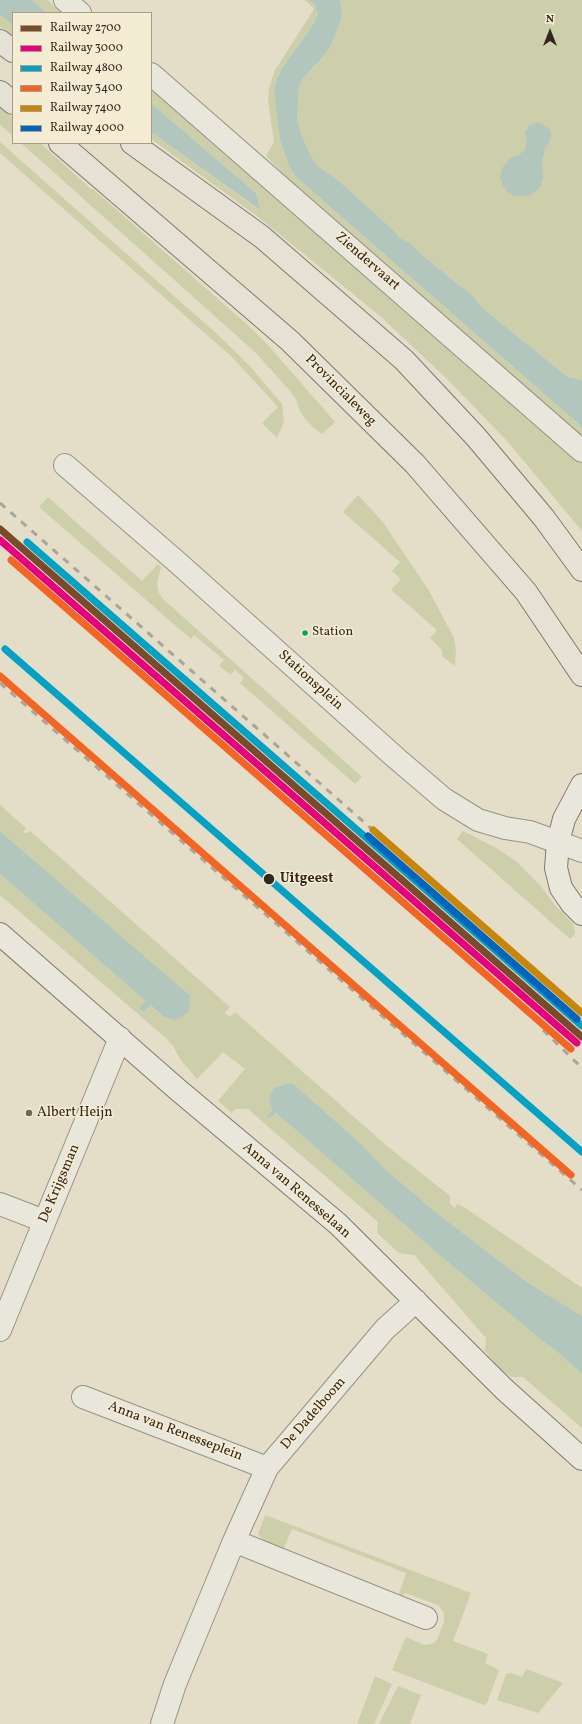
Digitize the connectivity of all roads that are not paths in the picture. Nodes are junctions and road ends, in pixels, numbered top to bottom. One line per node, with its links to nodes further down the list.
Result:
1 (65, 0): 2 (street)
2 (79, 12)
3 (0, 41): 4 (main road)
4 (12, 50)
5 (152, 75): 10 (street, Ziendervaart)
6 (0, 92): 7 (main road)
7 (12, 102)
8 (61, 144): 13 (main road, Provincialeweg)
9 (133, 144): 12 (main road)
10 (582, 451)
11 (65, 465): 15 (street, Stationsplein)
12 (582, 570)
13 (582, 675)
14 (582, 785): 15 (street)
15 (558, 842): 16 (street, Stationsplein); 17 (street)
16 (582, 851)
17 (582, 914)
18 (0, 934): 19 (street, Anna van Renesselaan)
19 (120, 1038): 21 (street, De Krijgsman); 22 (street, Anna van Renesselaan)
20 (0, 1204): 21 (street)
21 (44, 1221): 23 (street, De Krijgsman)
22 (416, 1301): 25 (street, Anna van Renesselaan); 26 (street, De Dadelboom)
23 (0, 1330)
24 (83, 1397): 26 (street, Anna van Renesseplein)
25 (582, 1459)
26 (267, 1468): 27 (street, De Dadelboom)
27 (234, 1541): 28 (street); 29 (street, De Dadelboom)
28 (426, 1618)
29 (162, 1724)

